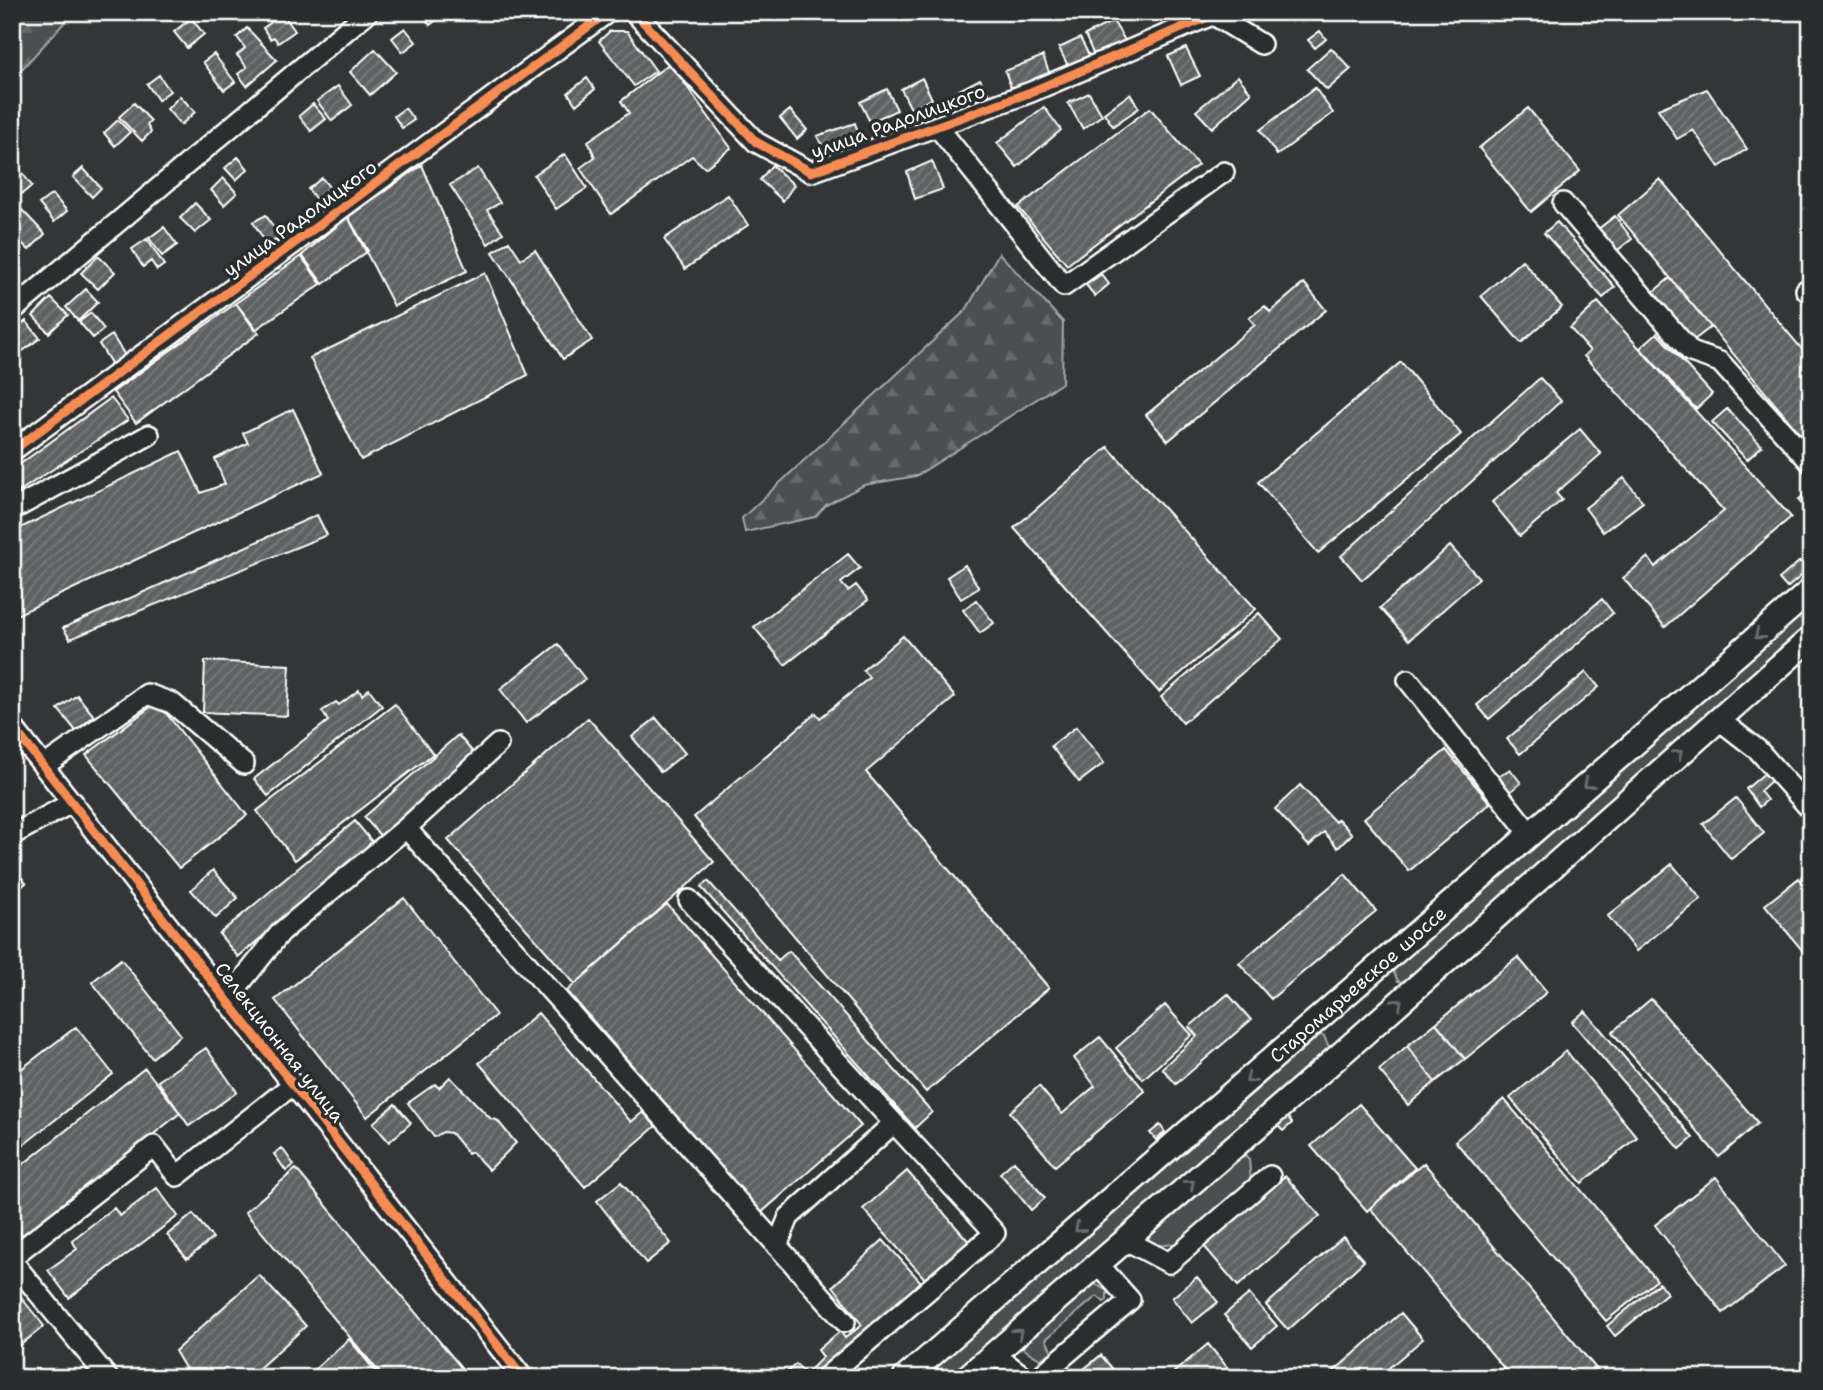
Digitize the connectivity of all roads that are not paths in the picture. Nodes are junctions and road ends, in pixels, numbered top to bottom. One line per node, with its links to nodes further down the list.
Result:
1 (368, 12): 9 (street)
2 (608, 12): 11 (street, улица Радолицкого)
3 (634, 12): 6 (street, улица Радолицкого)
4 (1216, 13): 5 (street); 6 (street, улица Радолицкого)
5 (1261, 44)
6 (937, 126): 7 (street)
7 (1224, 172)
8 (1563, 203): 12 (street)
9 (12, 311)
10 (149, 435): 13 (street)
11 (12, 451)
12 (1811, 463)
13 (12, 510)
14 (1811, 590): 26 (main road, Старомарьевское шоссе, one-way to 26)
15 (1811, 638): 17 (main road, Старомарьевское шоссе)
16 (1408, 680): 26 (street)
17 (1718, 719): 23 (street); 30 (main road, Старомарьевское шоссе, one-way to 17)
18 (12, 726): 21 (street, Селекционная улица)
19 (498, 744): 24 (street)
20 (244, 764): 21 (street)
21 (44, 766): 22 (street, Селекционная улица)
22 (73, 802): 25 (street); 28 (street, Селекционная улица)
23 (1811, 810)
24 (406, 828): 28 (street); 35 (street)
25 (12, 835)
26 (1531, 835): 29 (main road, Старомарьевское шоссе)
27 (689, 900): 32 (street)
28 (226, 1001): 31 (street, Селекционная улица)
29 (1339, 1002): 30 (main road); 43 (main road, Старомарьевское шоссе, one-way to 43)
30 (1366, 1032): 34 (main road, Старомарьевское шоссе, one-way to 30)
31 (291, 1086): 36 (street); 41 (street, Селекционная улица)
32 (894, 1123): 35 (street); 42 (street)
33 (1270, 1176): 34 (street)
34 (1126, 1240): 37 (main road, Старомарьевское шоссе)
35 (778, 1246): 38 (street)
36 (12, 1259): 40 (street)
37 (1098, 1264): 39 (main road, Старомарьевское шоссе, one-way to 37); 46 (street)
38 (845, 1322)
39 (994, 1354): 44 (main road, Старомарьевское шоссе); 45 (street)
40 (108, 1378)
41 (523, 1378)
42 (825, 1378)
43 (905, 1378)
44 (966, 1378)
45 (1026, 1378)
46 (1038, 1378)

